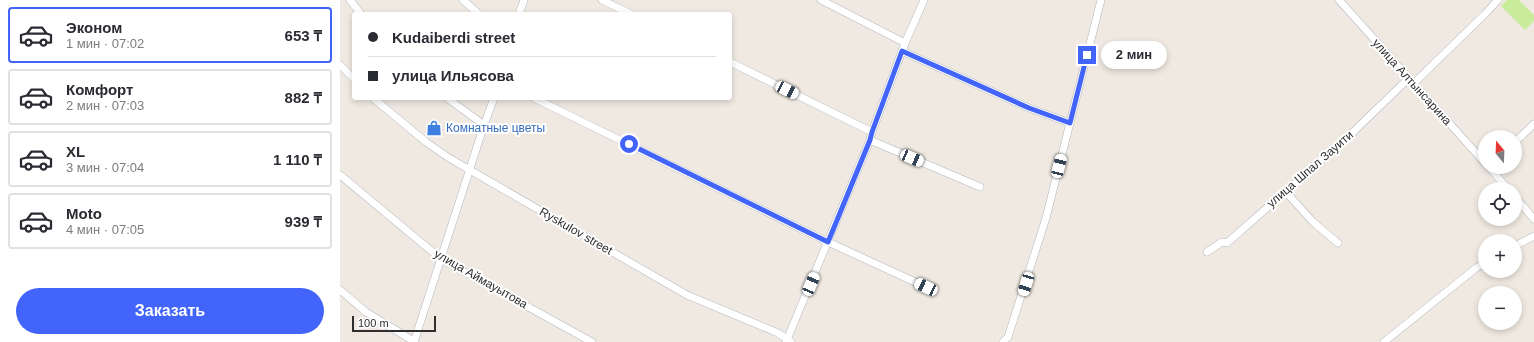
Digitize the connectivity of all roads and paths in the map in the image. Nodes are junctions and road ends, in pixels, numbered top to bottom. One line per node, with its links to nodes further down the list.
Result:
1 (350, 0): 10 (street)
2 (463, 0): 11 (street)
3 (524, 0): 12 (street)
4 (602, 0): 13 (street)
5 (821, 0): 14 (street)
6 (924, 0): 14 (street)
7 (1101, 0): 23 (street)
8 (1339, 0): 18 (street, улица Алтынсарина)
9 (1498, 0): 18 (street, улица Шпал Зауити)
10 (359, 12)
11 (477, 12)
12 (520, 12)
13 (627, 12)
14 (904, 47): 23 (street); 26 (street)
15 (732, 63): 26 (street)
16 (340, 65): 17 (street)
17 (352, 77)
18 (1411, 81): 29 (street, улица Алтынсарина); 35 (street, улица Шпал Зауити)
19 (375, 100): 30 (street, Ryskulov street)
20 (450, 100): 25 (street)
21 (493, 100): 25 (street)
22 (538, 100): 39 (street)
23 (1070, 123): 50 (street)
24 (1534, 124): 27 (street)
25 (484, 125): 30 (street)
26 (872, 132): 28 (street)
27 (1522, 135)
28 (870, 140): 34 (street); 39 (street)
29 (1478, 155)
30 (470, 170): 43 (street); 47 (street, Ryskulov street)
31 (1495, 174): 33 (street)
32 (340, 175): 43 (street, улица Аймауытова)
33 (1502, 182)
34 (980, 187)
35 (1285, 191): 41 (street); 42 (street, улица Шпал Зауити)
36 (1522, 205): 37 (street)
37 (1534, 219)
38 (1534, 236): 40 (street)
39 (828, 242): 45 (street); 47 (street)
40 (1522, 242)
41 (1338, 243)
42 (1207, 252)
43 (441, 258): 48 (street); 49 (street, улица Аймауытова)
44 (1478, 267): 51 (street)
45 (926, 287)
46 (340, 290): 48 (street)
47 (788, 341)
48 (414, 342)
49 (592, 342)
50 (1003, 342)
51 (1384, 342)

